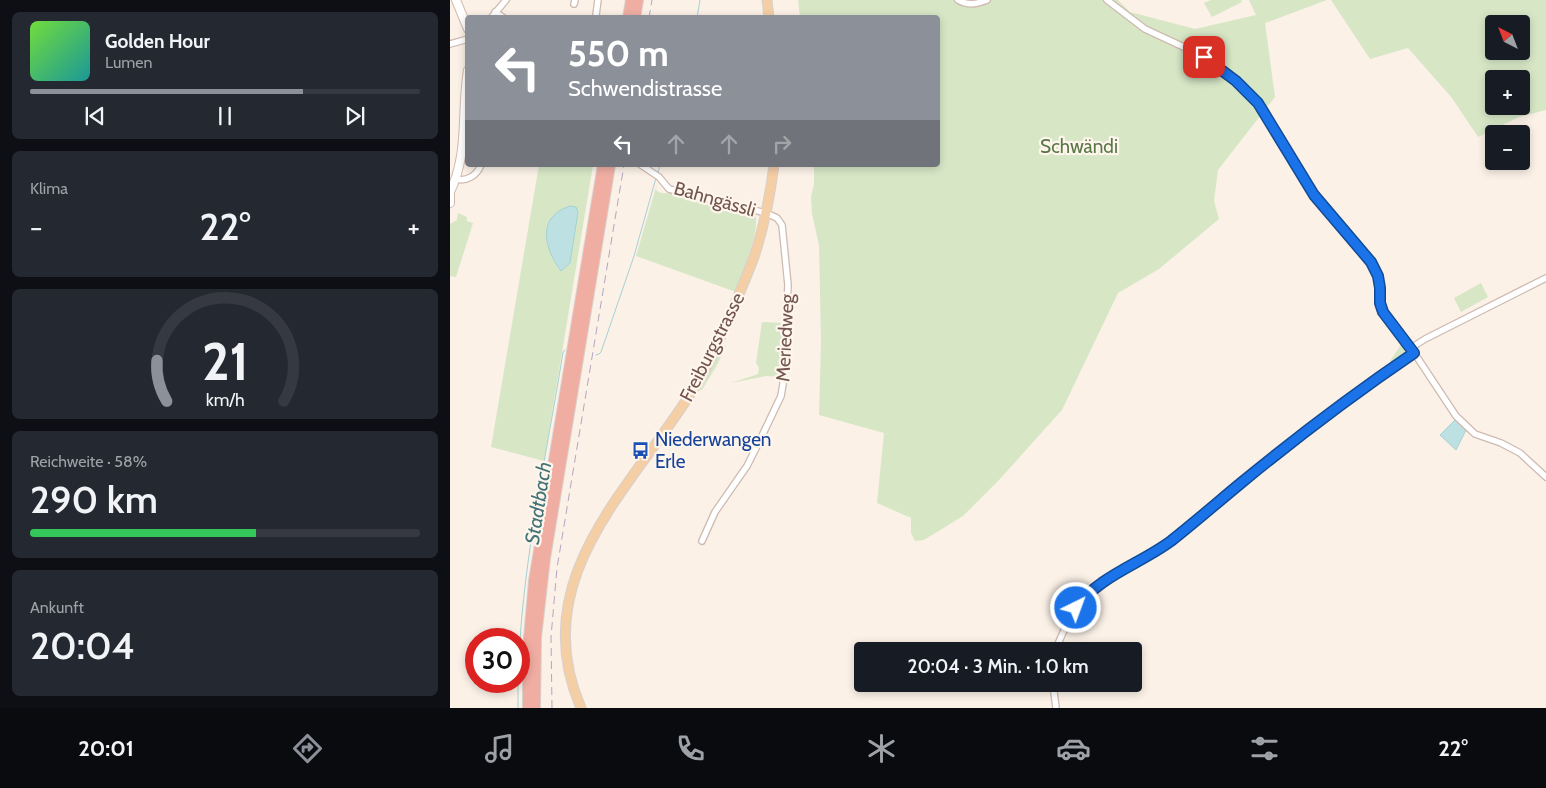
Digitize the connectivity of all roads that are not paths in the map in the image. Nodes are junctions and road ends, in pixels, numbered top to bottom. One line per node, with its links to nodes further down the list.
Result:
1 (456, 0): 15 (street)
2 (506, 0): 10 (street)
3 (598, 0): 11 (street)
4 (631, 0): 12 (highway)
5 (638, 0): 13 (highway)
6 (767, 0): 14 (main road)
7 (958, 0): 8 (street)
8 (987, 0)
9 (1107, 0): 29 (street)
10 (493, 15)
11 (596, 15)
12 (628, 15)
13 (636, 15)
14 (769, 15)
15 (465, 22)
16 (465, 40): 17 (street)
17 (450, 44)
18 (465, 88): 24 (street)
19 (480, 167): 24 (street)
20 (603, 167): 34 (highway)
21 (610, 167): 35 (highway)
22 (644, 167): 27 (street, Bahngässli)
23 (774, 167): 27 (main road, Freiburgstrasse)
24 (456, 179): 25 (street)
25 (450, 193): 26 (street)
26 (450, 203)
27 (766, 213): 31 (street, Meriedweg); 36 (main road, Freiburgstrasse)
28 (1546, 278): 29 (street)
29 (1413, 350): 30 (street); 32 (street)
30 (1546, 477)
31 (702, 541)
32 (1059, 642)
33 (1054, 692): 37 (street)
34 (528, 708)
35 (535, 708)
36 (581, 708)
37 (1056, 708)

